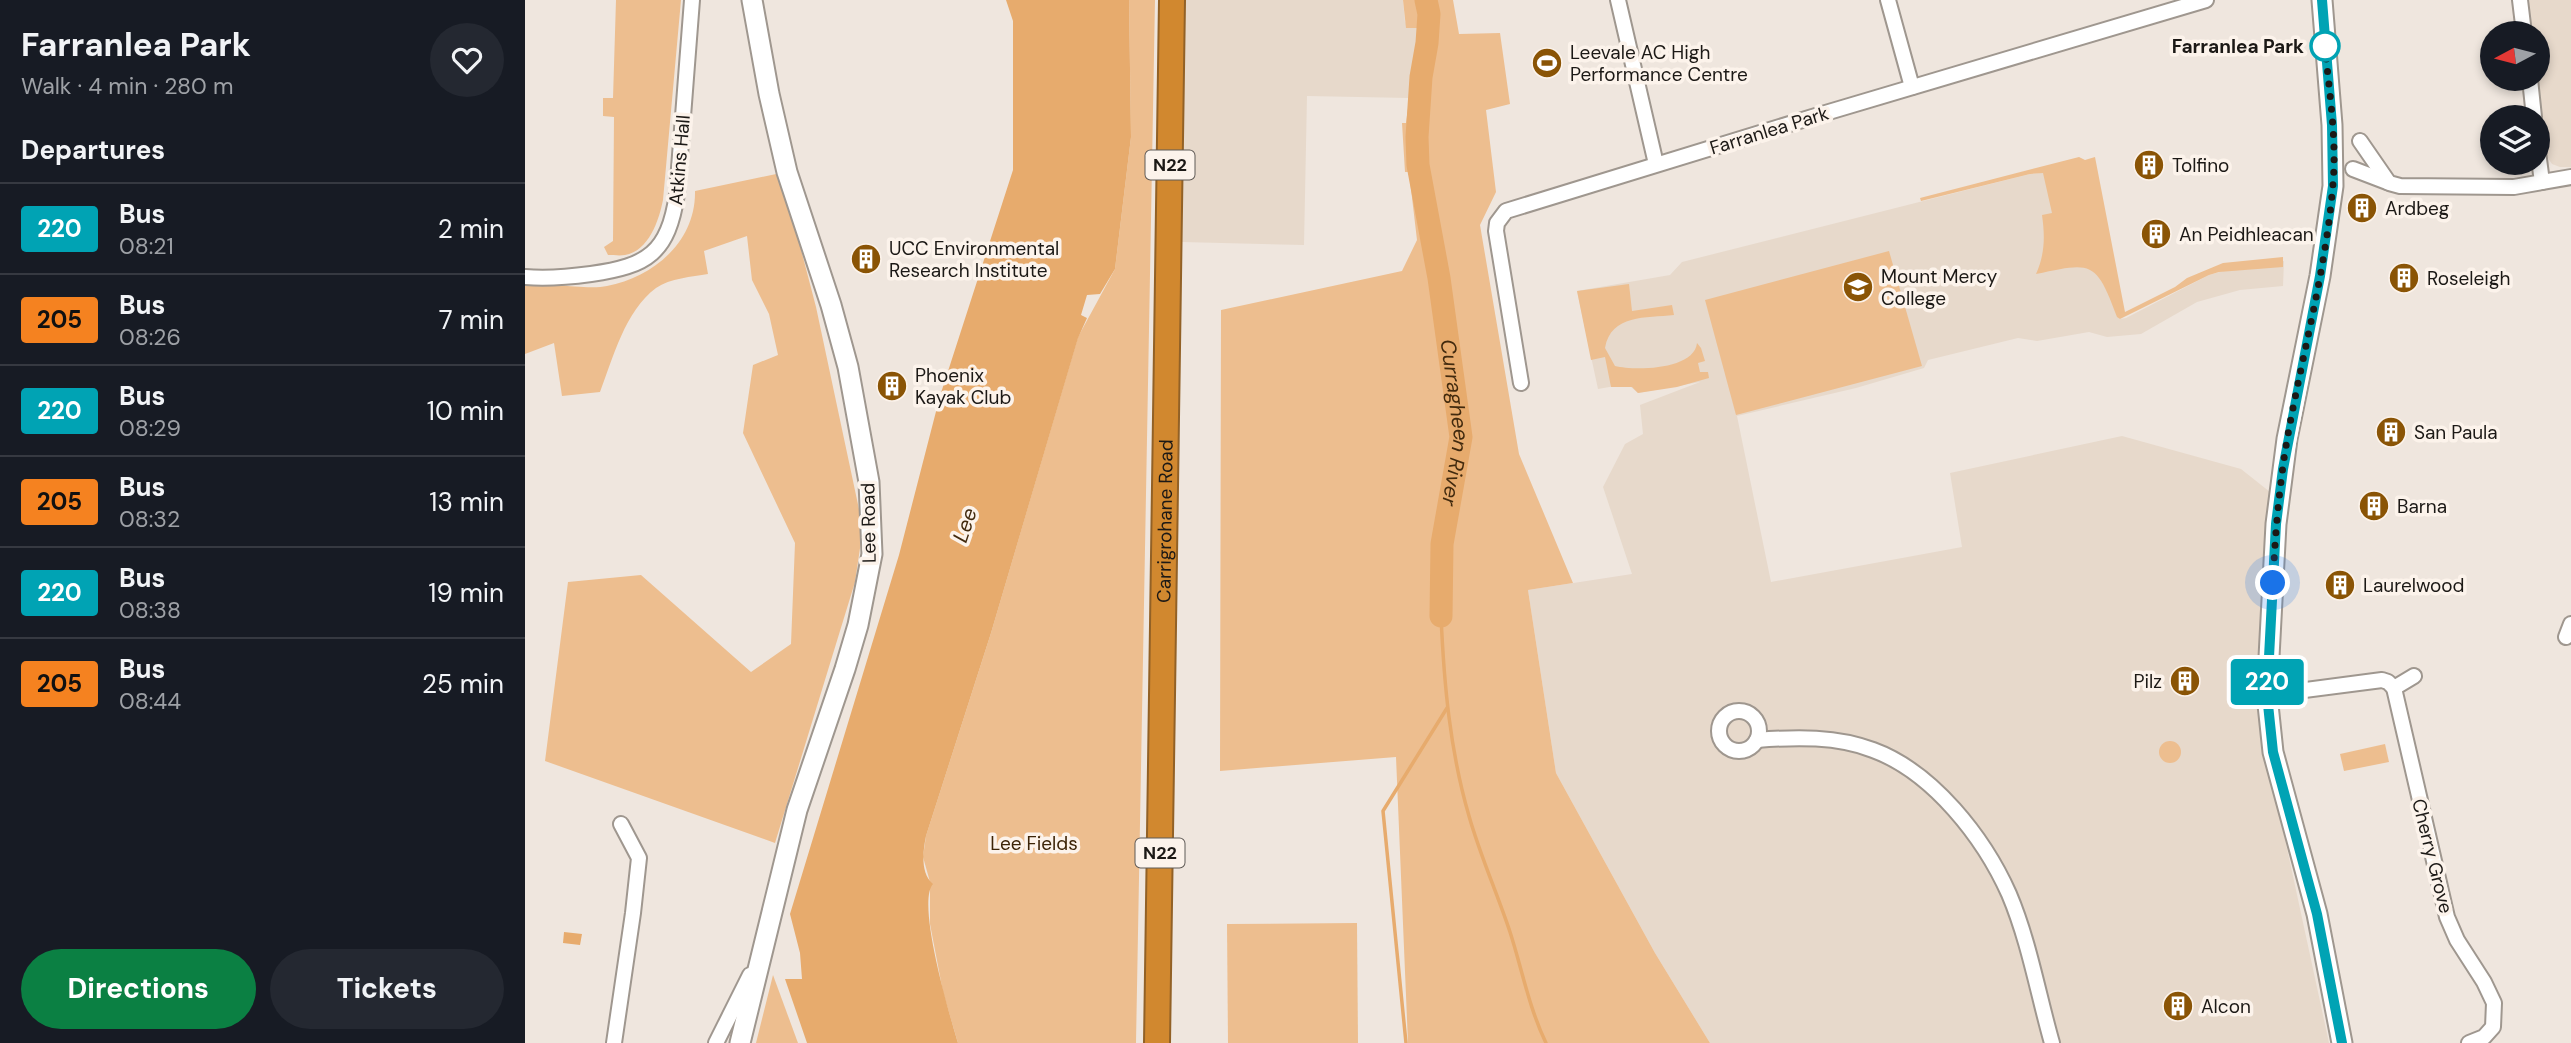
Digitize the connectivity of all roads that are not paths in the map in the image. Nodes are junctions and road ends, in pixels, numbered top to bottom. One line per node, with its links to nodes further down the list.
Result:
1 (692, 0): 18 (street, Atkins Hall)
2 (752, 0): 25 (street, Lee Road)
3 (1172, 0): 29 (highway, Carrigrohane Road / N22)
4 (1618, 0): 12 (street)
5 (1888, 0): 10 (street)
6 (2206, 0): 10 (street, Farranlea Park)
7 (2322, 0): 22 (street)
8 (2521, 0): 9 (street)
9 (2523, 21)
10 (1912, 87): 12 (street, Farranlea Park)
11 (2360, 141): 17 (street)
12 (1656, 164): 19 (street, Farranlea Park)
13 (2353, 169): 17 (street)
14 (2541, 175): 16 (street)
15 (2571, 177): 16 (street)
16 (2542, 182): 17 (street)
17 (2389, 183)
18 (525, 277)
19 (1521, 383)
20 (2414, 676): 21 (street)
21 (2394, 688): 22 (street); 32 (street, Cherry Grove)
22 (2267, 695): 31 (street)
23 (1757, 740): 30 (street)
24 (621, 824): 26 (street)
25 (759, 963): 27 (street); 28 (street, Lee Road)
26 (614, 1043)
27 (716, 1043)
28 (740, 1043)
29 (1157, 1043)
30 (2052, 1043)
31 (2342, 1043)
32 (2469, 1043)

